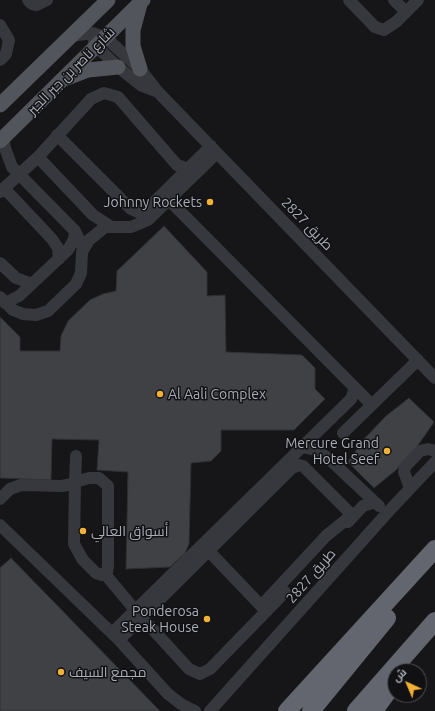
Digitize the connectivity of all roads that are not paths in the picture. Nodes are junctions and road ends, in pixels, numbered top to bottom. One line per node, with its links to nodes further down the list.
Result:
1 (28, 0): 2 (lane)
2 (47, 0)
3 (108, 0): 9 (main road, شارع ناصر بن جبر الجبر)
4 (349, 0): 8 (lane)
5 (394, 0): 8 (lane)
6 (418, 0): 8 (lane)
7 (142, 1): 12 (main road, شارع ناصر بن جبر الجبر); 15 (main road)
8 (406, 12)
9 (95, 13): 11 (main road, شارع ناصر بن جبر الجبر); 12 (lane)
10 (0, 25): 13 (lane)
11 (71, 36): 12 (lane); 18 (main road, شارع ناصر بن جبر الجبر)
12 (98, 39): 14 (lane, طريق 2827); 15 (lane, طريق 2827); 16 (main road, شارع ناصر بن جبر الجبر)
13 (0, 60)
14 (118, 67): 16 (main road); 17 (lane, طريق 2827)
15 (140, 69): 17 (lane, طريق 2827)
16 (59, 82): 20 (main road, شارع ناصر بن جبر الجبر)
17 (158, 92): 21 (lane, طريق 2827)
18 (0, 105)
19 (57, 135): 22 (lane); 23 (lane); 26 (lane)
20 (2, 140): 24 (lane)
21 (214, 150): 23 (lane); 26 (lane); 34 (lane, طريق 2827)
22 (38, 157): 24 (lane); 27 (lane)
23 (188, 169): 26 (lane)
24 (19, 174): 25 (lane); 28 (lane)
25 (2, 190): 30 (lane)
26 (166, 197): 27 (lane); 36 (lane)
27 (110, 226): 29 (lane)
28 (75, 232): 29 (lane); 30 (lane)
29 (83, 248): 33 (lane)
30 (59, 259): 32 (lane)
31 (0, 263): 32 (lane)
32 (32, 284): 33 (lane)
33 (3, 300)
34 (418, 360): 35 (lane, طريق 2827); 37 (lane)
35 (435, 378)
36 (355, 388): 37 (lane); 39 (lane)
37 (372, 405): 38 (lane)
38 (344, 433)
39 (302, 447): 44 (lane); 47 (lane)
40 (435, 451): 45 (lane)
41 (76, 456): 43 (lane)
42 (435, 462): 45 (lane, طريق 2827)
43 (75, 482): 46 (lane); 54 (lane); 54 (lane)
44 (272, 482): 49 (lane); 51 (lane)
45 (410, 488): 48 (lane, طريق 2827)
46 (0, 499)
47 (375, 502): 48 (lane); 49 (lane)
48 (388, 512): 63 (lane, طريق 2827)
49 (352, 515): 55 (lane)
50 (0, 525): 59 (lane)
51 (206, 547): 55 (lane); 56 (lane)
52 (435, 550): 64 (highway)
53 (435, 560): 65 (highway)
54 (104, 574): 56 (lane)
55 (264, 609): 56 (lane)
56 (138, 613): 59 (lane)
57 (435, 621): 66 (highway)
58 (435, 625): 60 (highway)
59 (115, 636): 62 (lane)
60 (408, 663)
61 (387, 692): 67 (highway)
62 (195, 711)
63 (210, 711)
64 (287, 711)
65 (311, 711)
66 (356, 711)
67 (374, 711)

